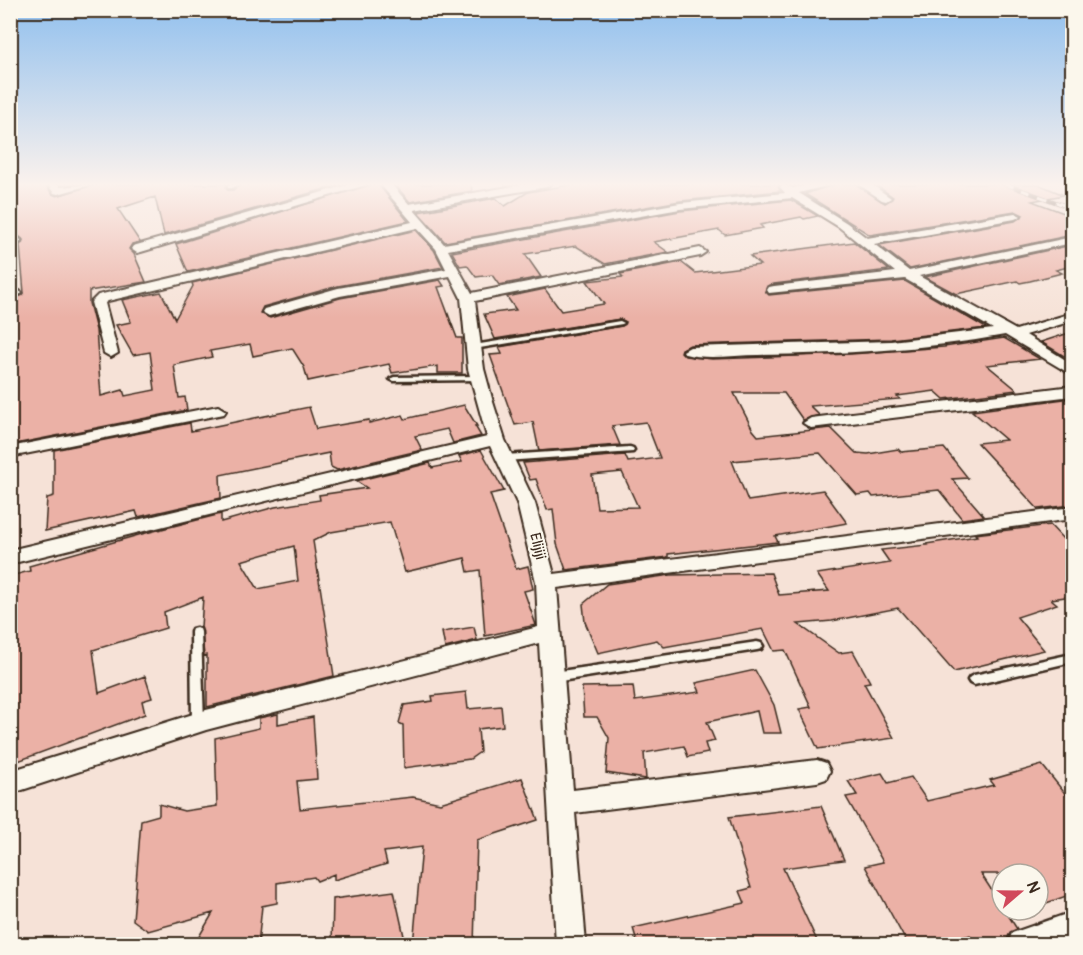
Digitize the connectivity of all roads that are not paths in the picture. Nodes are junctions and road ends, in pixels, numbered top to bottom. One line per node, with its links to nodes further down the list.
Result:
1 (208, 229): 12 (street)
2 (397, 229): 26 (street)
3 (422, 229): 11 (street, Elijiji)
4 (552, 229): 11 (street)
5 (847, 229): 10 (street)
6 (942, 229): 10 (street)
7 (1072, 240): 15 (street)
8 (20, 241): 9 (lane)
9 (10, 242)
10 (865, 242): 15 (street)
11 (441, 248): 14 (street, Elijiji)
12 (136, 249)
13 (700, 252): 19 (street)
14 (455, 271): 19 (street, Elijiji); 20 (street)
15 (907, 275): 16 (street); 23 (street)
16 (774, 290)
17 (19, 293): 18 (lane)
18 (10, 295)
19 (468, 298): 24 (street, Elijiji)
20 (269, 312)
21 (1072, 317): 23 (street)
22 (620, 323): 24 (lane)
23 (1012, 332): 25 (street); 27 (street)
24 (474, 347): 28 (street, Elijiji)
25 (690, 351)
26 (111, 353)
27 (1072, 370)
28 (478, 378): 29 (lane); 33 (street, Elijiji)
29 (394, 379)
30 (1072, 391): 32 (street)
31 (218, 411): 35 (street)
32 (811, 423)
33 (496, 440): 36 (street, Elijiji); 38 (street)
34 (630, 450): 36 (lane)
35 (10, 452)
36 (505, 458): 39 (street, Elijiji)
37 (1072, 513): 39 (street)
38 (10, 557)
39 (546, 582): 41 (street, Elijiji)
40 (196, 632): 46 (lane)
41 (550, 632): 44 (street, Elijiji); 46 (street)
42 (757, 646): 44 (lane)
43 (1072, 658): 45 (lane)
44 (554, 677): 49 (street, Elijiji)
45 (974, 680)
46 (198, 723): 48 (street)
47 (817, 771): 49 (street)
48 (10, 783)
49 (562, 803): 51 (street, Elijiji)
50 (1072, 927): 52 (street)
51 (571, 945)
52 (1023, 945)

